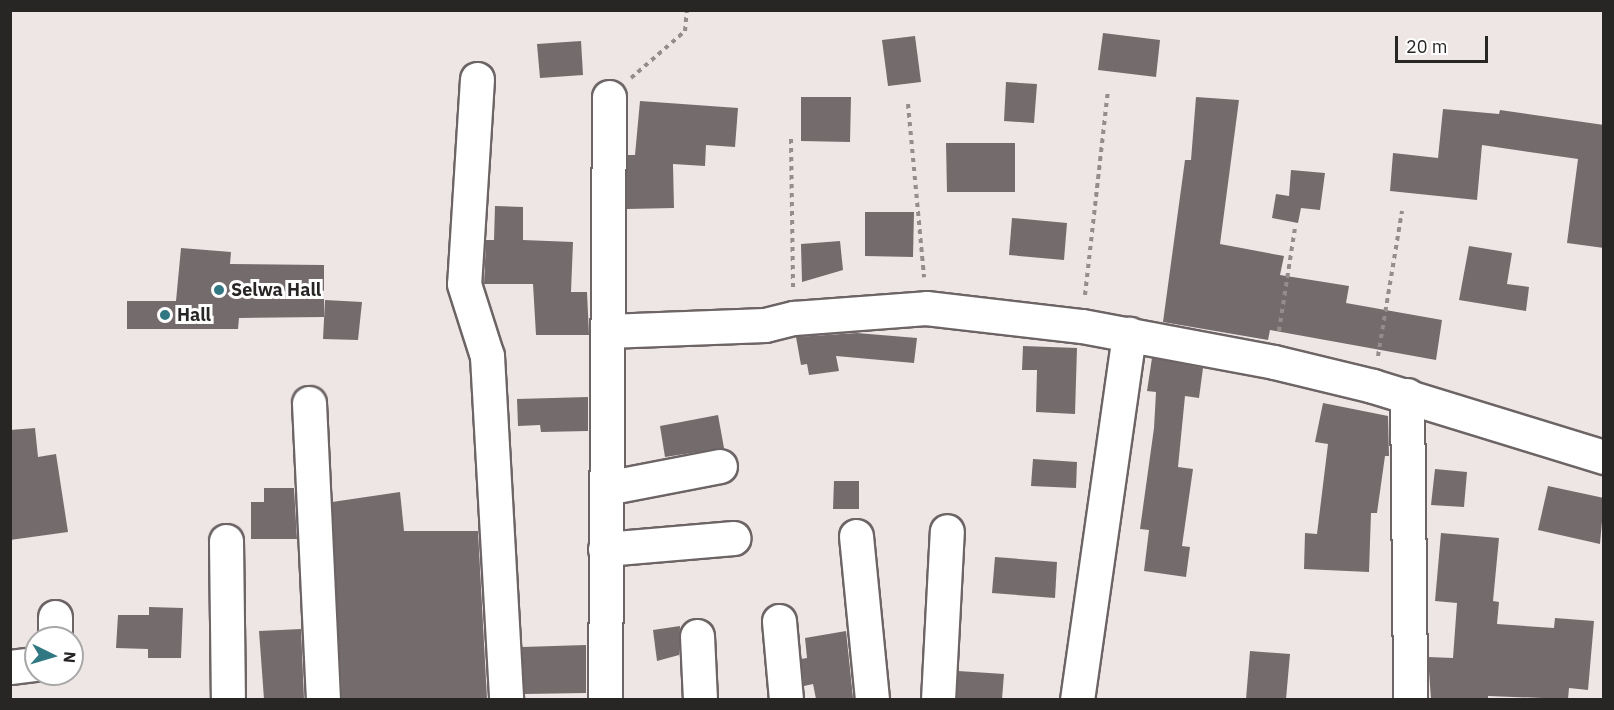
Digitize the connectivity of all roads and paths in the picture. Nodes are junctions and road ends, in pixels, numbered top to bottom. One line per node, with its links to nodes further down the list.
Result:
1 (687, 10): 4 (path)
2 (477, 79): 30 (street)
3 (1108, 90): 11 (path)
4 (609, 98): 12 (street)
5 (908, 104): 9 (path)
6 (791, 139): 10 (path)
7 (1402, 211): 15 (path)
8 (1295, 228): 14 (path)
9 (926, 308): 10 (street); 11 (street)
10 (794, 318): 12 (street)
11 (1082, 326): 13 (street)
12 (607, 331): 20 (street)
13 (1128, 334): 14 (street); 36 (street)
14 (1274, 362): 15 (street)
15 (1373, 386): 16 (street)
16 (1407, 395): 18 (street); 37 (street)
17 (309, 403): 29 (street)
18 (1604, 457)
19 (720, 466): 20 (street)
20 (606, 488): 25 (street)
21 (947, 531): 35 (street)
22 (856, 536): 34 (street)
23 (734, 538): 25 (street)
24 (226, 541): 28 (street)
25 (606, 549): 31 (street)
26 (779, 621): 33 (street)
27 (697, 636): 32 (street)
28 (228, 699)
29 (323, 699)
30 (506, 699)
31 (605, 699)
32 (700, 699)
33 (786, 699)
34 (872, 699)
35 (938, 699)
36 (1077, 699)
37 (1410, 699)

